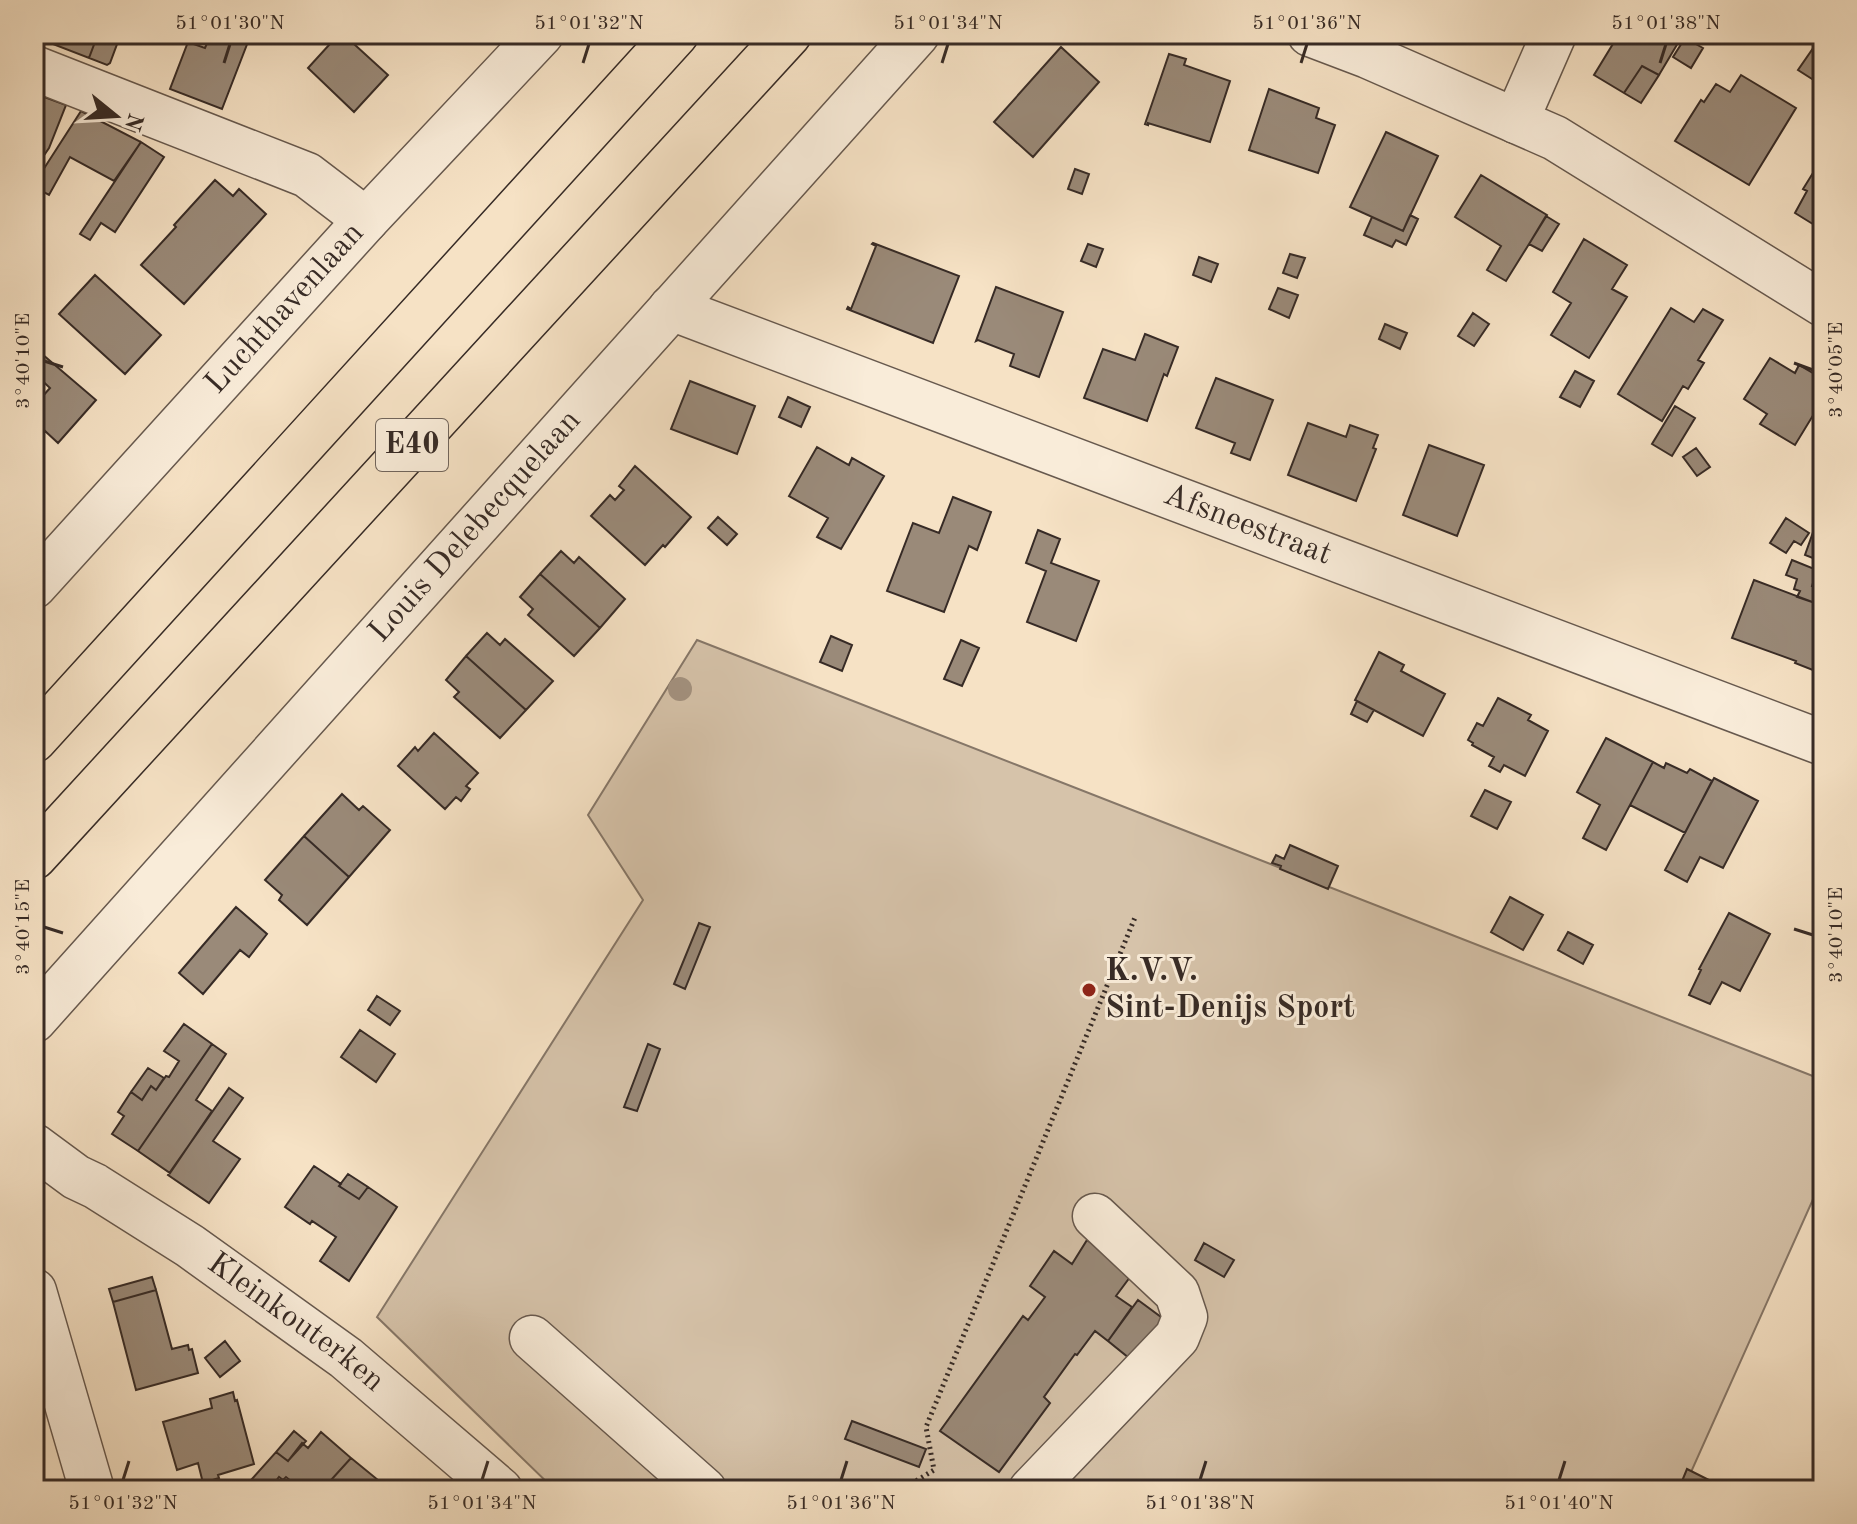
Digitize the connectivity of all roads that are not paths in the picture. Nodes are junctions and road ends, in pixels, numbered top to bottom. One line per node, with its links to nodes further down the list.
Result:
1 (541, 34): 9 (street, Luchthavenlaan)
2 (676, 34): 13 (highway, E40)
3 (789, 34): 15 (highway, E40)
4 (917, 34): 11 (street, Louis Delebecquelaan)
5 (1310, 34): 8 (street)
6 (1554, 34): 8 (street)
7 (34, 68): 9 (street)
8 (1516, 121): 10 (street)
9 (366, 220): 12 (street, Luchthavenlaan)
10 (1823, 304)
11 (671, 308): 14 (street, Afsneestraat); 16 (street, Louis Delebecquelaan)
12 (34, 586)
13 (34, 740)
14 (1823, 743)
15 (34, 857)
16 (34, 1020)
17 (34, 1146): 18 (street, Kleinkouterken)
18 (76, 1177): 19 (street); 24 (street, Kleinkouterken)
19 (34, 1187)
20 (1095, 1216): 26 (street)
21 (34, 1291): 23 (street)
22 (532, 1338): 25 (street)
23 (92, 1490)
24 (500, 1490)
25 (704, 1490)
26 (1031, 1490)

